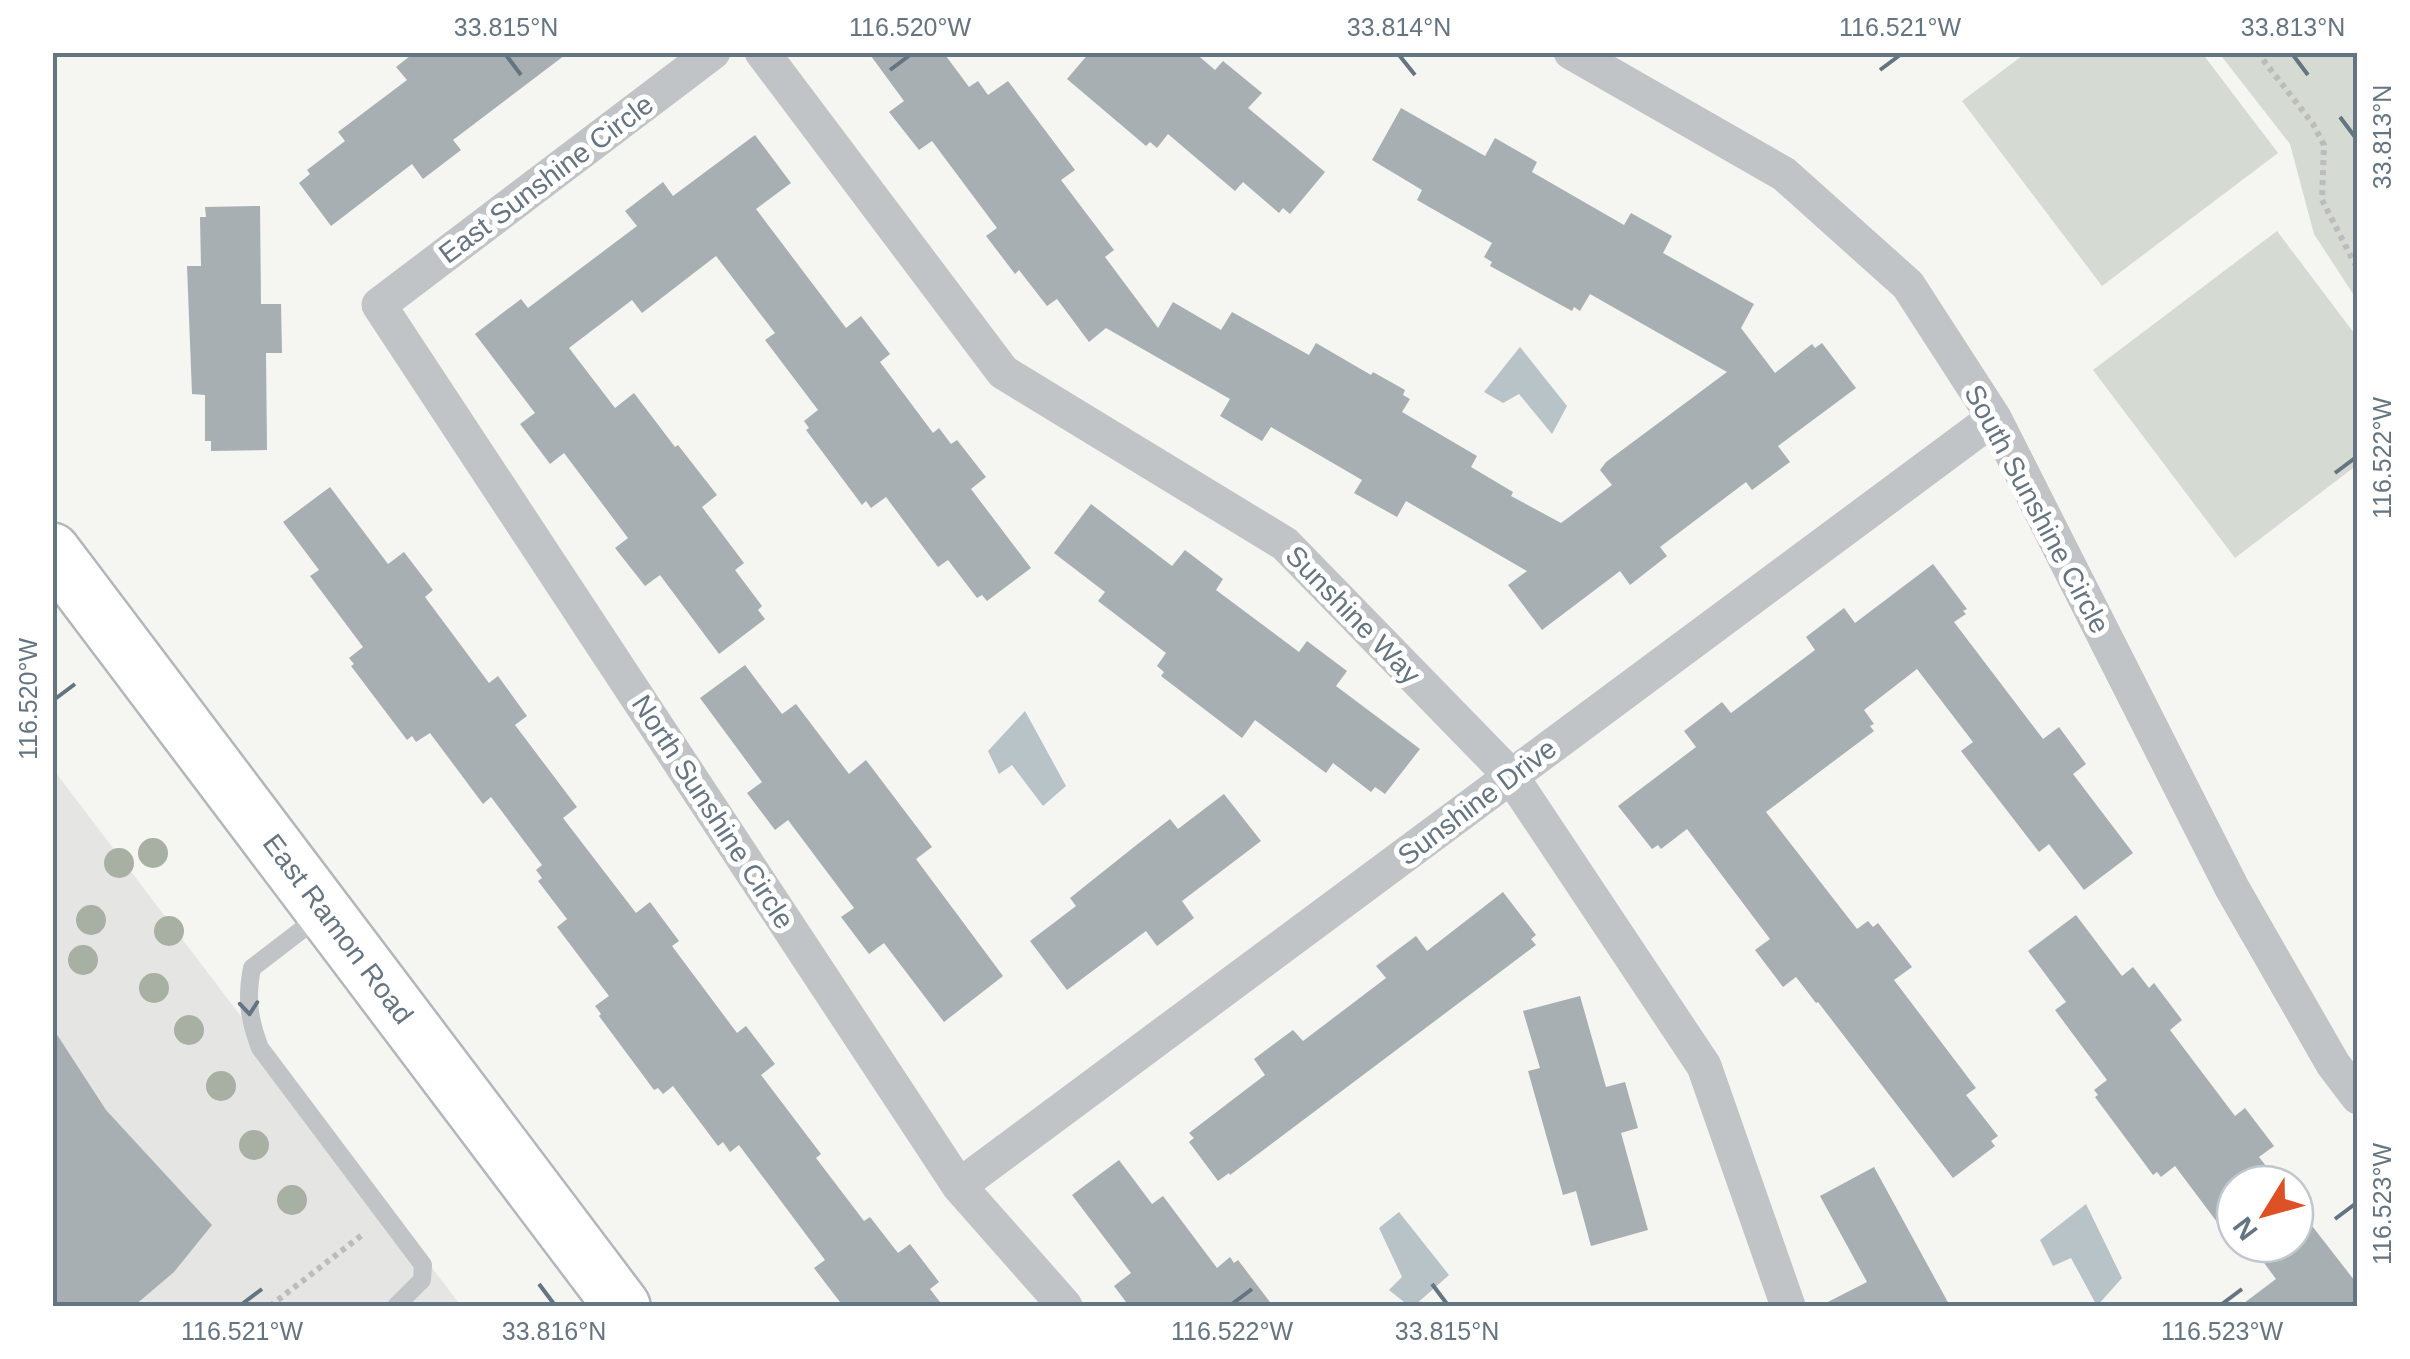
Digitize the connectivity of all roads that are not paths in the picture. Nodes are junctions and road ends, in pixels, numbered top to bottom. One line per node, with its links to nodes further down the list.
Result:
1 (714, 52): 4 (street, East Sunshine Circle)
2 (762, 52): 7 (street, Sunshine Way)
3 (1571, 52): 5 (street, South Sunshine Circle)
4 (379, 305): 10 (street, North Sunshine Circle)
5 (1994, 418): 7 (street, Sunshine Drive); 9 (street, South Sunshine Circle)
6 (52, 551): 8 (main road, East Ramon Road)
7 (1510, 776): 10 (street, Sunshine Drive); 14 (street, Sunshine Way)
8 (325, 912): 11 (lane, one-way to 11); 12 (main road, East Ramon Road)
9 (2358, 1096)
10 (960, 1186): 13 (street, North Sunshine Circle)
11 (396, 1306)
12 (622, 1306)
13 (1065, 1306)
14 (1788, 1306)

